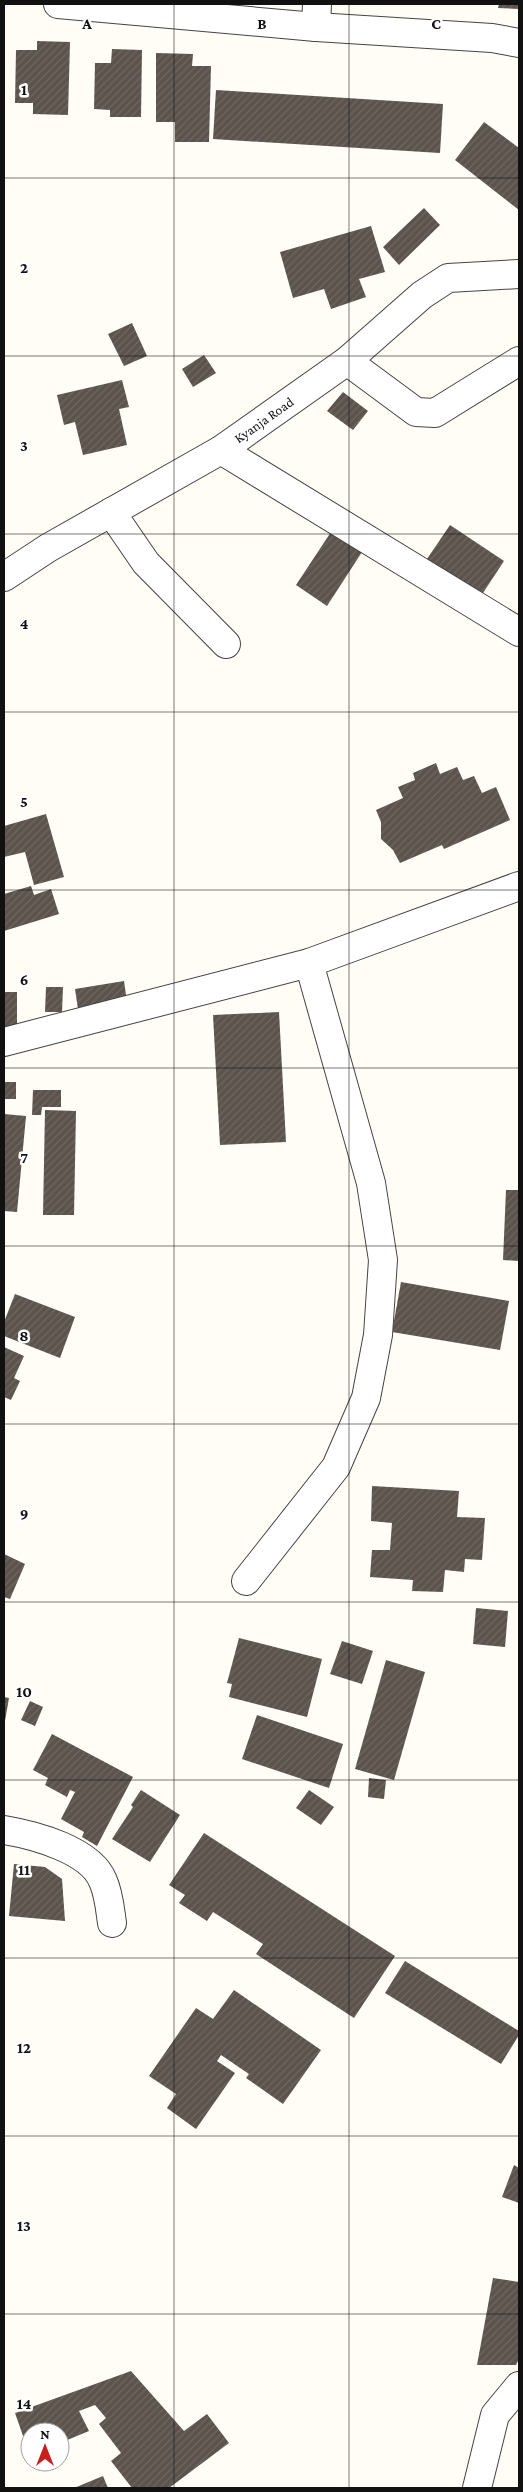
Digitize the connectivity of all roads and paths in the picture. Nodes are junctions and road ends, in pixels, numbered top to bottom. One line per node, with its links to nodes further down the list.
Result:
1 (58, 4): 2 (street)
2 (317, 15): 3 (street)
3 (519, 43)
4 (519, 274): 6 (street, Kyanja Road)
5 (519, 361): 6 (street)
6 (347, 362): 7 (street, Kyanja Road)
7 (220, 450): 8 (street, Kyanja Road); 10 (street)
8 (111, 512): 9 (street, Kyanja Road); 11 (street)
9 (4, 577)
10 (519, 632)
11 (226, 644)
12 (519, 886): 13 (street)
13 (309, 963): 14 (street); 15 (street)
14 (4, 1042)
15 (246, 1581)
16 (4, 1830): 17 (street)
17 (112, 1923)
18 (519, 2386): 19 (street)
19 (477, 2488)

